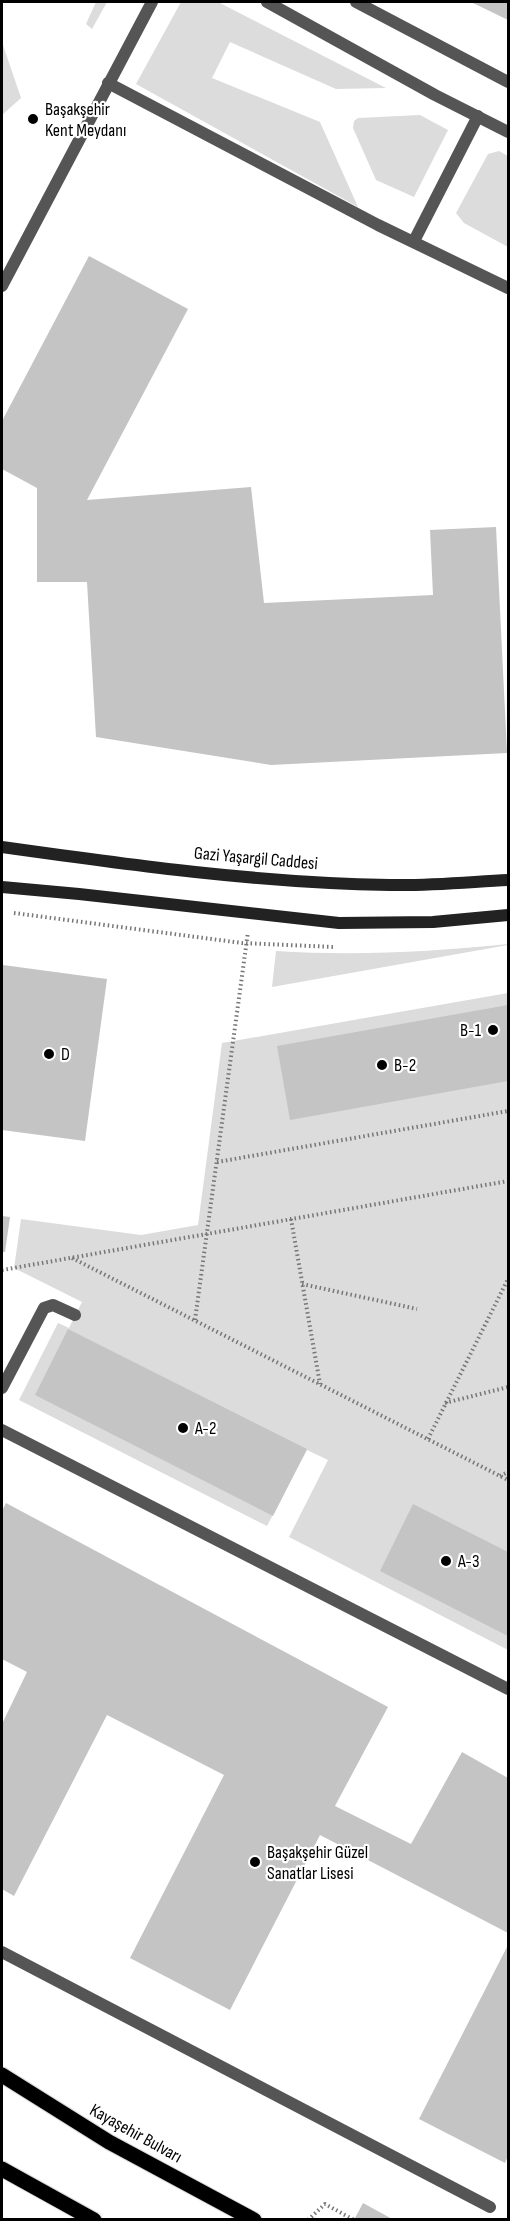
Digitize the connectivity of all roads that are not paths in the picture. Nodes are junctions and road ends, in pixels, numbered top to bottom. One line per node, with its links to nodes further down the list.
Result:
1 (152, 2): 5 (street)
2 (267, 2): 6 (street)
3 (356, 2): 4 (street)
4 (508, 82)
5 (108, 83): 8 (street); 9 (street)
6 (478, 116): 7 (street); 8 (street)
7 (508, 132)
8 (414, 241): 10 (street)
9 (2, 286)
10 (508, 288)
11 (2, 847): 12 (street, Gazi Yaşargil Caddesi)
12 (508, 880)
13 (2, 887): 14 (street)
14 (508, 915)
15 (75, 1315): 16 (street)
16 (2, 1388)
17 (2, 1430): 18 (street)
18 (508, 1689)
19 (2, 1952): 22 (street)
20 (2, 2075): 24 (main road, Kayaşehir Bulvarı)
21 (2, 2169): 23 (main road)
22 (490, 2207)
23 (94, 2220)
24 (254, 2220)

